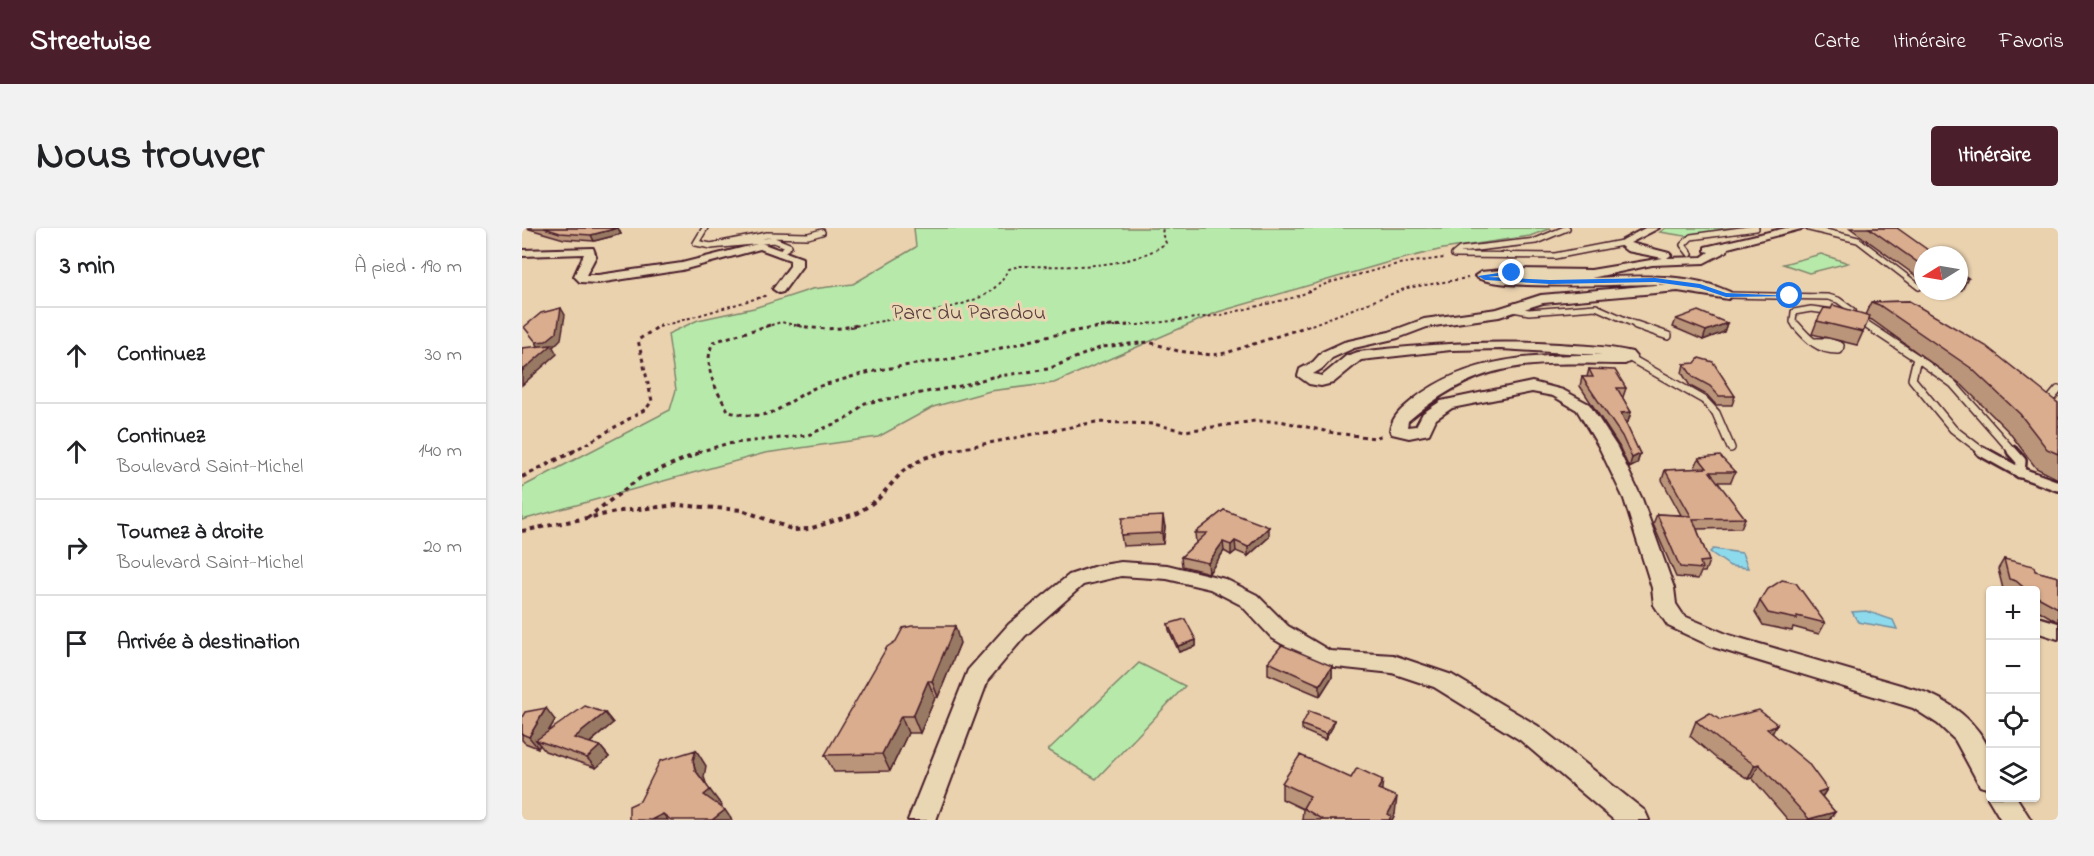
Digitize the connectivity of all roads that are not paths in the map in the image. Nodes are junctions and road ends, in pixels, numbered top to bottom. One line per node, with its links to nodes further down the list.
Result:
1 (705, 228): 11 (lane)
2 (1567, 228): 16 (lane)
3 (1654, 228): 10 (street)
4 (1756, 228): 15 (lane)
5 (1800, 228): 12 (street)
6 (1809, 228): 18 (lane)
7 (1823, 228): 9 (lane)
8 (822, 232): 11 (lane)
9 (1858, 236)
10 (1622, 243): 15 (street); 16 (lane)
11 (711, 246): 14 (lane)
12 (1720, 246): 15 (street); 20 (street)
13 (522, 253): 14 (street)
14 (779, 253): 19 (street)
15 (1690, 254)
16 (1455, 256): 17 (lane)
17 (1445, 258)
18 (1914, 283)
19 (779, 289)
20 (1726, 295): 21 (street); 22 (lane)
21 (1513, 309): 23 (lane); 25 (street)
22 (1847, 314): 24 (lane); 26 (lane)
23 (1668, 336)
24 (1813, 342)
25 (1630, 357): 29 (lane); 32 (street)
26 (1917, 358): 30 (lane); 30 (lane)
27 (2058, 390): 28 (lane)
28 (2058, 423)
29 (1731, 448)
30 (2020, 473): 31 (lane)
31 (2058, 486)
32 (1986, 771)
33 (2005, 802): 36 (street)
34 (922, 820): 35 (street)
35 (1635, 820)
36 (2017, 820)

